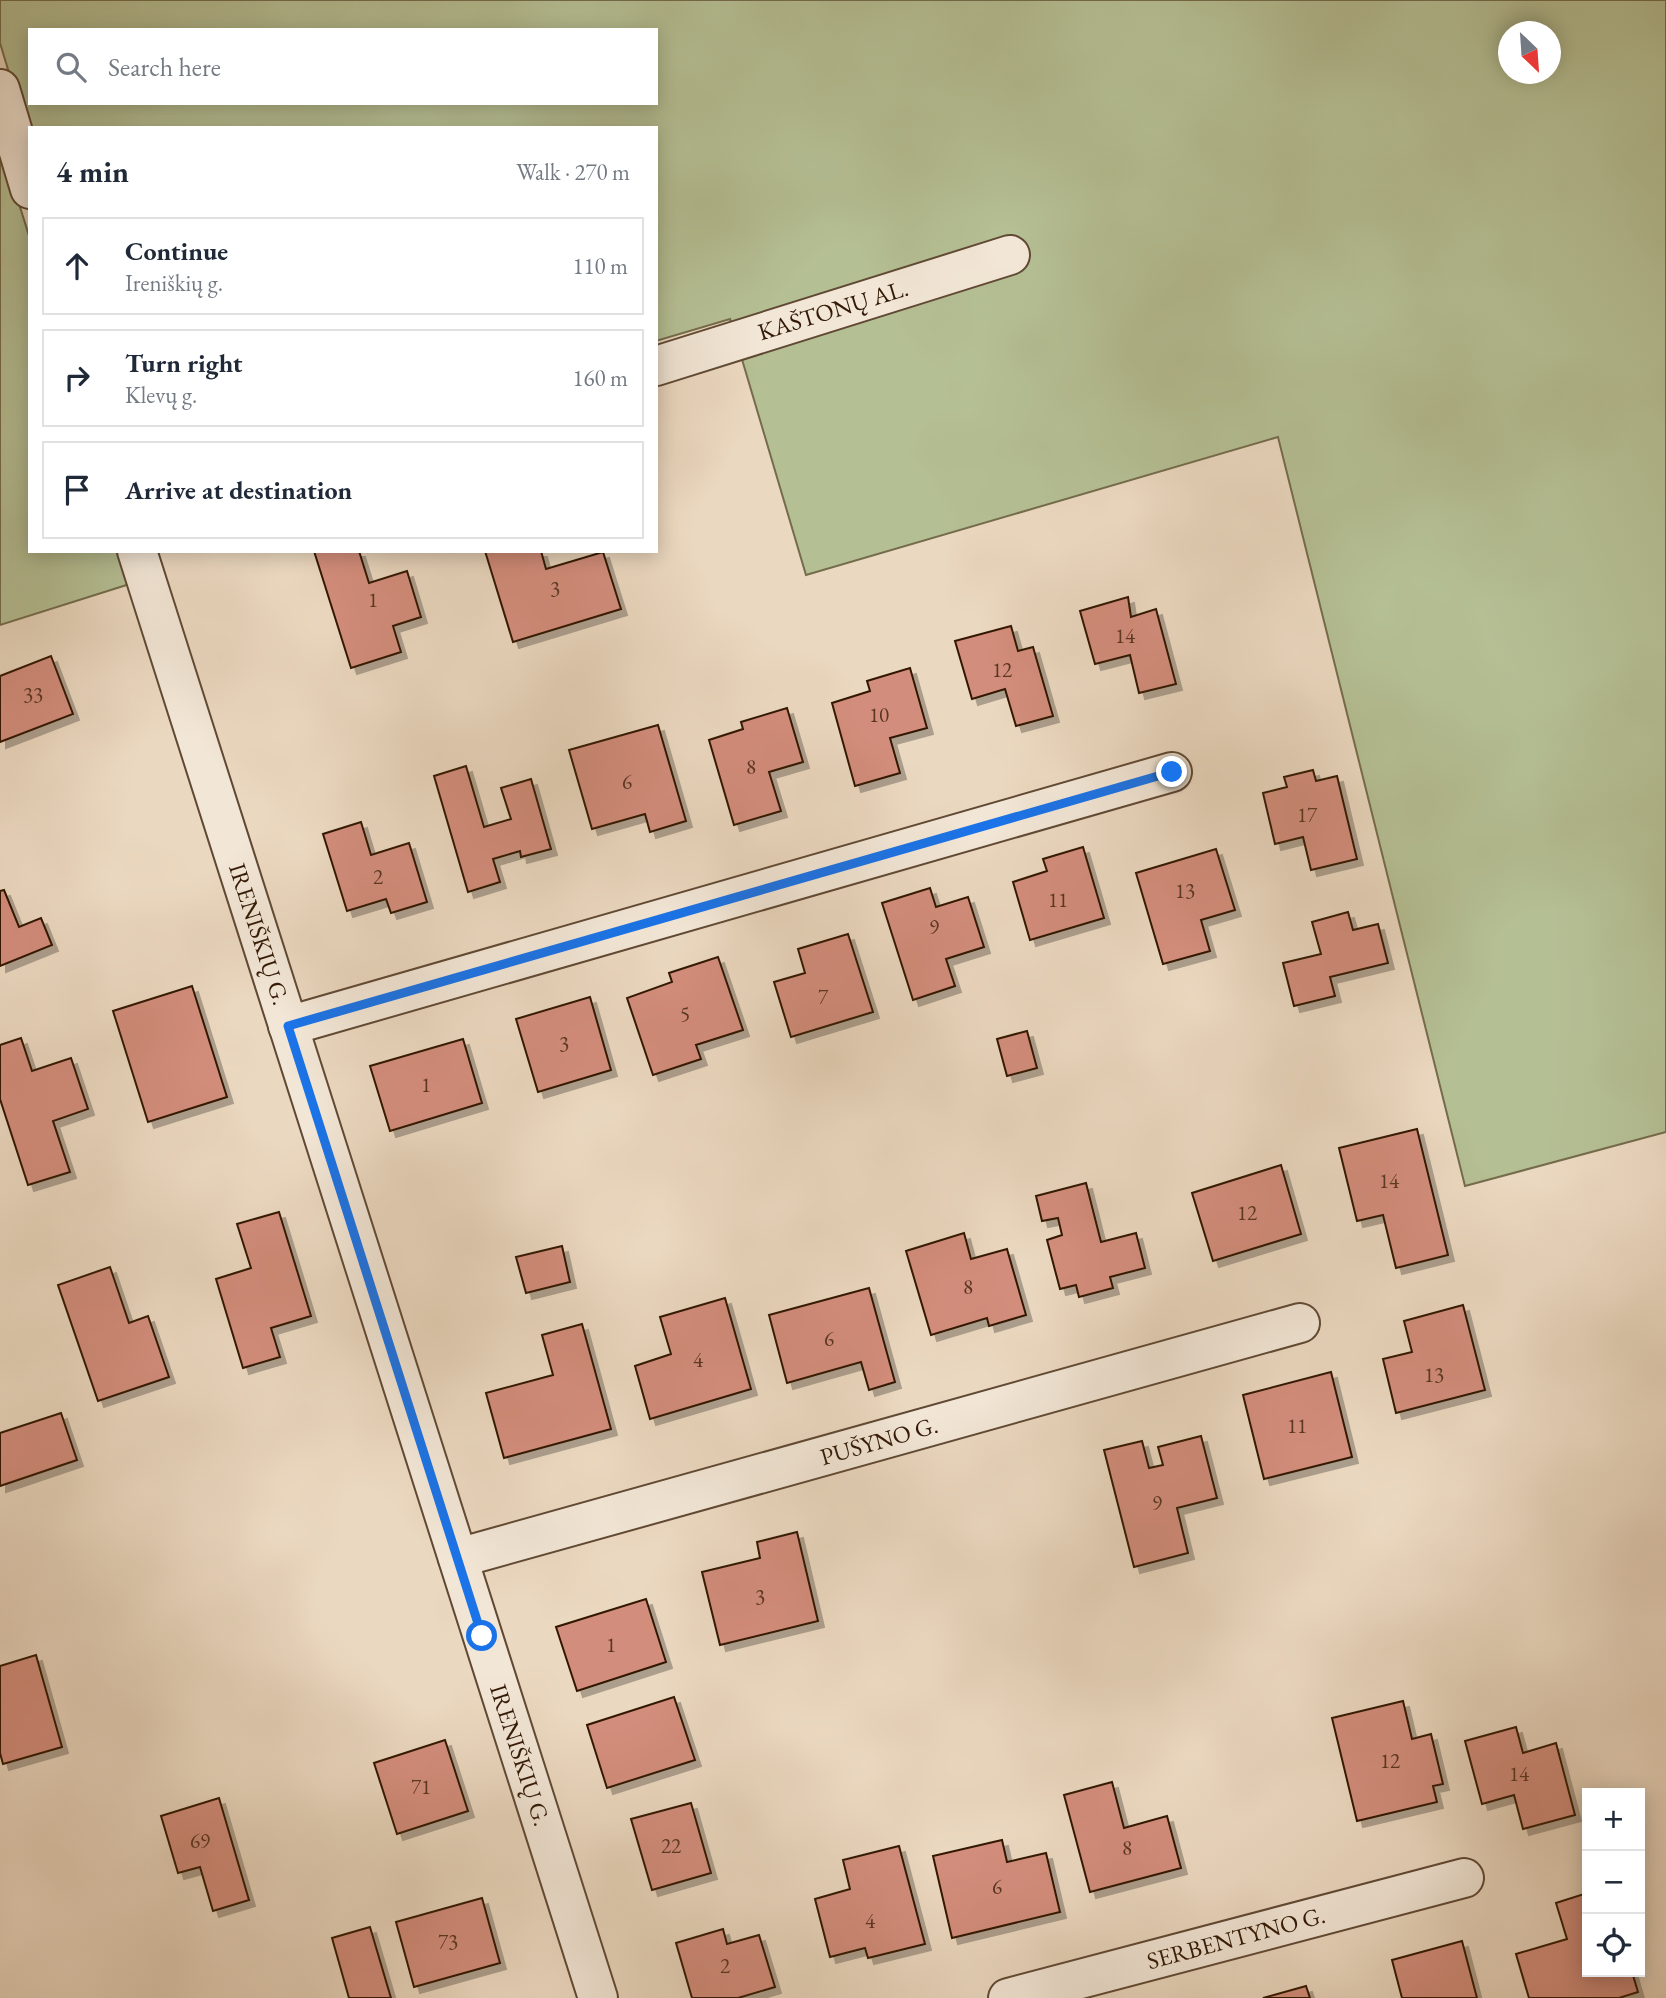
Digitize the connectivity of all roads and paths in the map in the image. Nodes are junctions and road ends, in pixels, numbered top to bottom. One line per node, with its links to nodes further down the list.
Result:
1 (0, 89): 2 (street)
2 (28, 182)
3 (1010, 255): 4 (street, KAŠTONŲ AL.)
4 (658, 365)
5 (138, 553): 7 (street, IRENIŠKIŲ G.)
6 (1172, 772): 7 (street)
7 (288, 1026): 9 (street, IRENIŠKIŲ G.)
8 (1300, 1323): 9 (street, PUŠYNO G.)
9 (457, 1558): 11 (street, IRENIŠKIŲ G.)
10 (1464, 1878): 12 (street, SERBENTYNO G.)
11 (598, 1998)
12 (1008, 1998)

